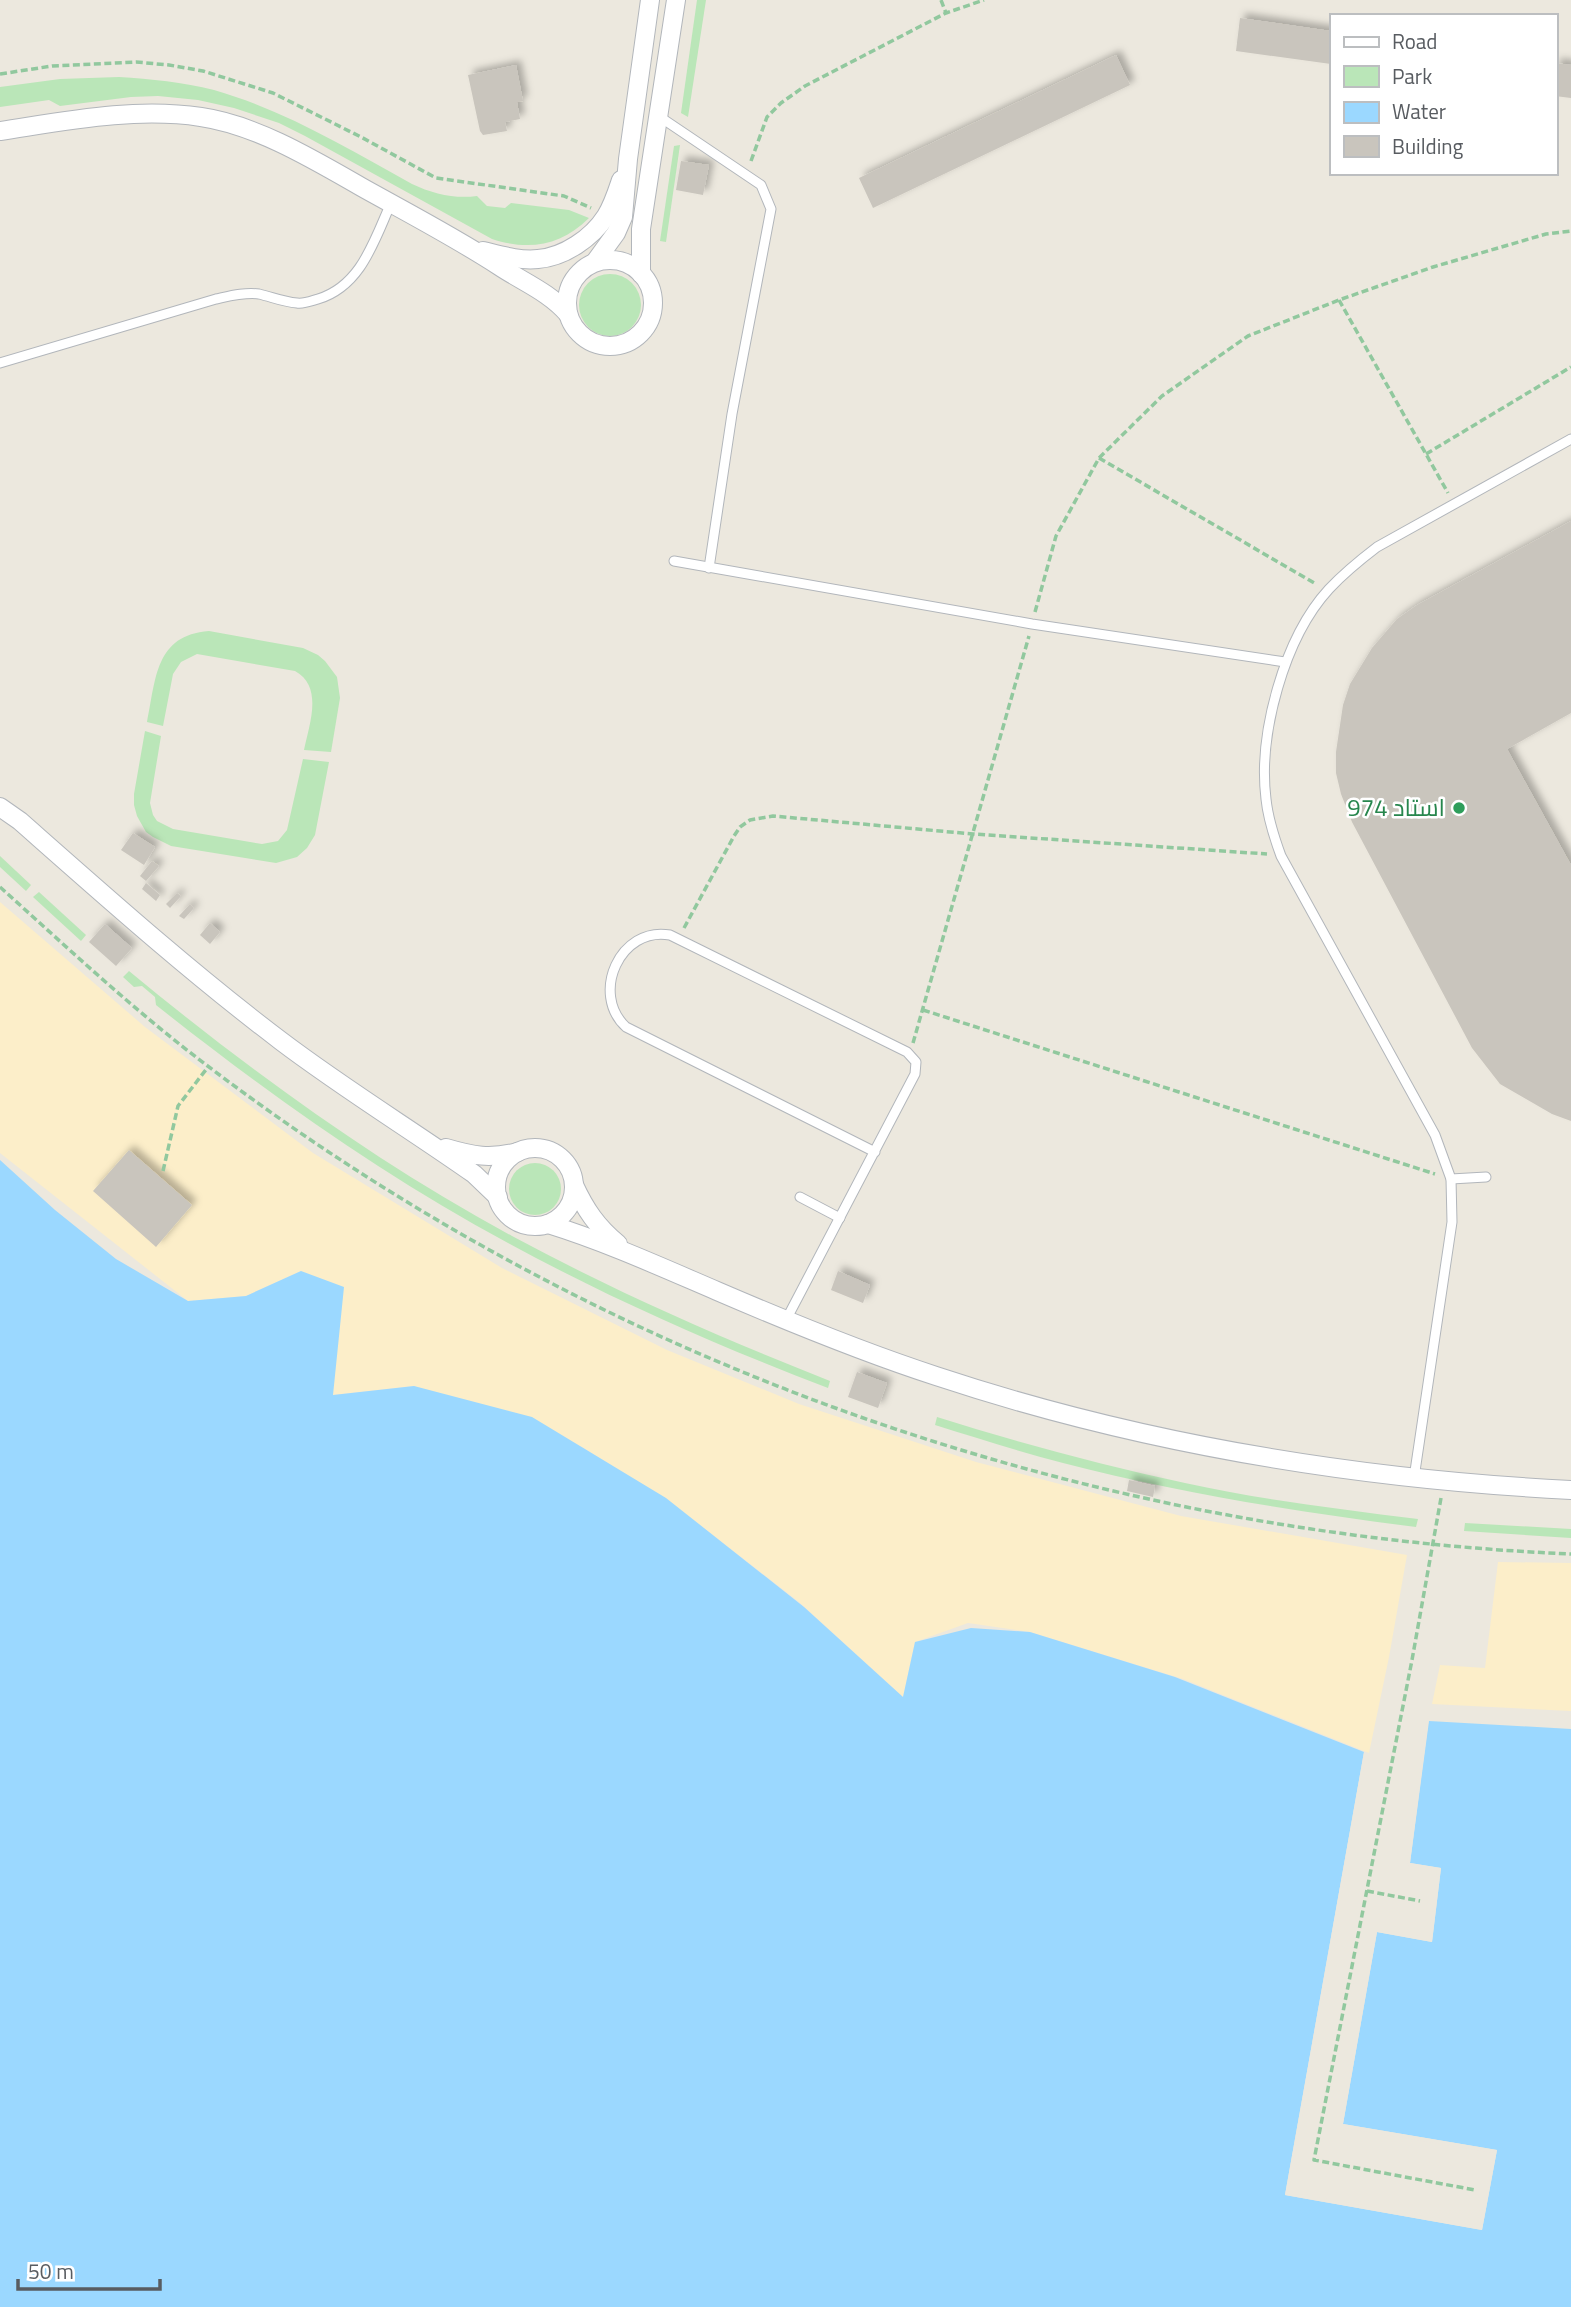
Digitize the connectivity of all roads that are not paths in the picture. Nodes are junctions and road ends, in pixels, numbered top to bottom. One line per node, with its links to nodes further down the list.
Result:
1 (650, 0): 5 (street)
2 (676, 0): 3 (street)
3 (660, 117): 9 (street); 14 (lane)
4 (0, 131): 6 (street)
5 (628, 159): 7 (street); 8 (street)
6 (391, 203): 7 (street); 11 (lane)
7 (472, 248): 10 (street)
8 (595, 262): 9 (street); 10 (street)
9 (641, 274): 10 (street)
10 (568, 314)
11 (0, 362)
12 (1571, 439): 15 (lane)
13 (674, 561): 14 (lane)
14 (709, 568): 15 (lane)
15 (1285, 662): 21 (lane)
16 (0, 807): 17 (street)
17 (429, 1143): 18 (street); 23 (street)
18 (518, 1152): 22 (street); 23 (street)
19 (875, 1152): 19 (lane); 25 (lane)
20 (1486, 1177): 21 (lane)
21 (1451, 1179): 29 (lane)
22 (574, 1185): 26 (street); 27 (street)
23 (498, 1197): 26 (street)
24 (800, 1197): 25 (lane)
25 (840, 1218): 28 (lane)
26 (548, 1224): 27 (street)
27 (626, 1251): 28 (street)
28 (786, 1320): 29 (street)
29 (1414, 1478): 30 (street)
30 (1571, 1490)

